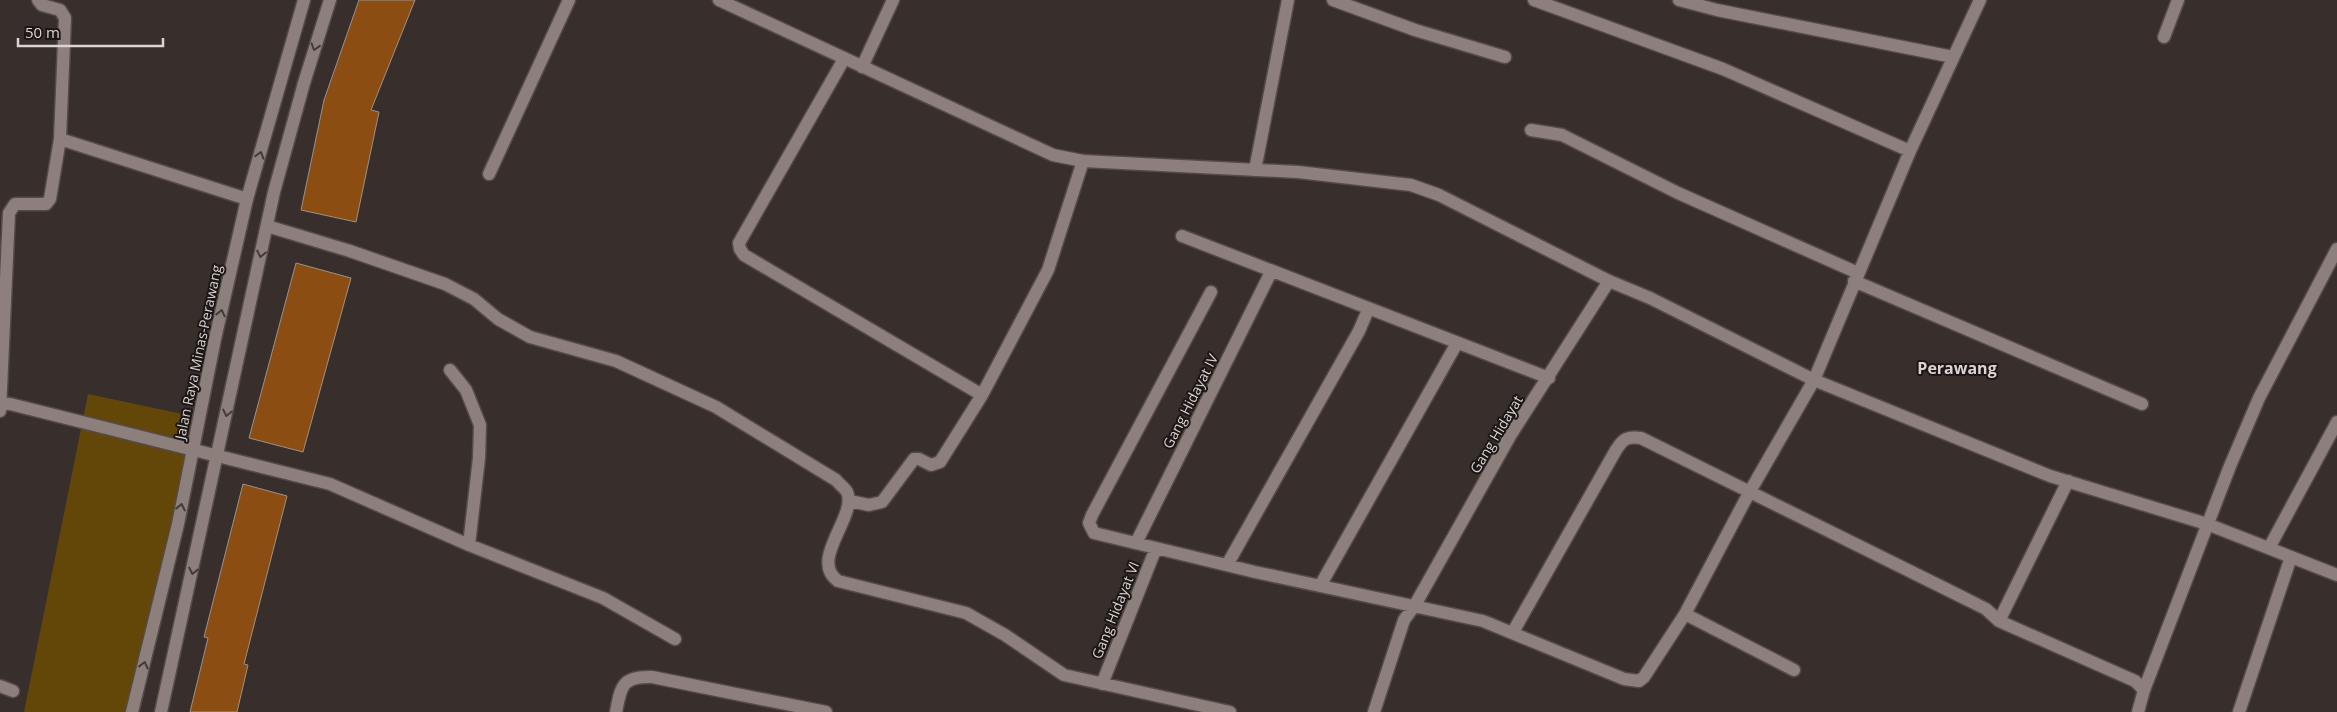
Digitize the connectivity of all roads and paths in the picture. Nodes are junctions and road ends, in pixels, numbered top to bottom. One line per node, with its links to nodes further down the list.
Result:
1 (38, 0): 19 (street)
2 (304, 0): 24 (street, Jalan Raya Minas-Perawang, one-way to 2)
3 (330, 0): 25 (street, one-way to 25)
4 (569, 0): 23 (street)
5 (719, 0): 16 (street)
6 (893, 0): 17 (street)
7 (1288, 0): 22 (street)
8 (1333, 0): 14 (street)
9 (1534, 0): 20 (street)
10 (1679, 0): 15 (street)
11 (1980, 0): 15 (street)
12 (2178, 0): 13 (street)
13 (2164, 37)
14 (1506, 57)
15 (1953, 57): 20 (street)
16 (844, 59): 17 (street); 37 (street)
17 (862, 67): 21 (street)
18 (1531, 130): 29 (street)
19 (60, 139): 24 (street); 39 (street)
20 (1910, 151): 29 (street)
21 (1083, 161): 22 (street); 37 (street)
22 (1255, 170): 30 (street)
23 (489, 174)
24 (247, 199): 41 (street, Jalan Raya Minas-Perawang, one-way to 24)
25 (267, 226): 42 (street, one-way to 42); 45 (street)
26 (1182, 236): 28 (street)
27 (2337, 249): 46 (street)
28 (1271, 272): 32 (street); 47 (street, Gang Hidayat IV)
29 (1856, 277): 36 (street); 38 (street)
30 (1609, 281): 35 (street, Gang Hidayat); 36 (street)
31 (1211, 292): 47 (street)
32 (1368, 310): 33 (street); 52 (street)
33 (1457, 344): 35 (street); 54 (street)
34 (450, 370): 48 (street)
35 (1549, 378): 55 (street, Gang Hidayat)
36 (1814, 380): 43 (street); 44 (street)
37 (982, 395): 45 (street)
38 (2142, 404)
39 (1, 407): 41 (street)
40 (2337, 422): 50 (street)
41 (193, 449): 42 (street); 66 (street, Jalan Raya Minas-Perawang, one-way to 41)
42 (218, 455): 48 (street); 67 (street, one-way to 67)
43 (2068, 482): 46 (street); 57 (street)
44 (1749, 493): 56 (street); 57 (street); 58 (street)
45 (849, 501): 61 (street)
46 (2207, 524): 50 (street); 64 (street)
47 (1136, 543): 49 (street)
48 (468, 545): 59 (street)
49 (1156, 548): 52 (street); 61 (street, Gang Hidayat VI)
50 (2268, 548): 51 (street)
51 (2291, 557): 53 (street); 73 (street)
52 (1227, 565): 54 (street)
53 (2337, 575)
54 (1320, 586): 55 (street)
55 (1415, 605): 58 (street); 71 (street, Gang Hidayat)
56 (1685, 614): 58 (street); 60 (street)
57 (1998, 621): 64 (street)
58 (1513, 632)
59 (675, 639)
60 (1794, 670)
61 (1102, 684): 70 (street)
62 (0, 686): 63 (street)
63 (13, 690)
64 (2144, 690): 72 (street)
65 (781, 708): 68 (street); 69 (street)
66 (132, 712)
67 (161, 712)
68 (616, 712)
69 (826, 712)
70 (1230, 712)
71 (1374, 712)
72 (2138, 712)
73 (2238, 712)

